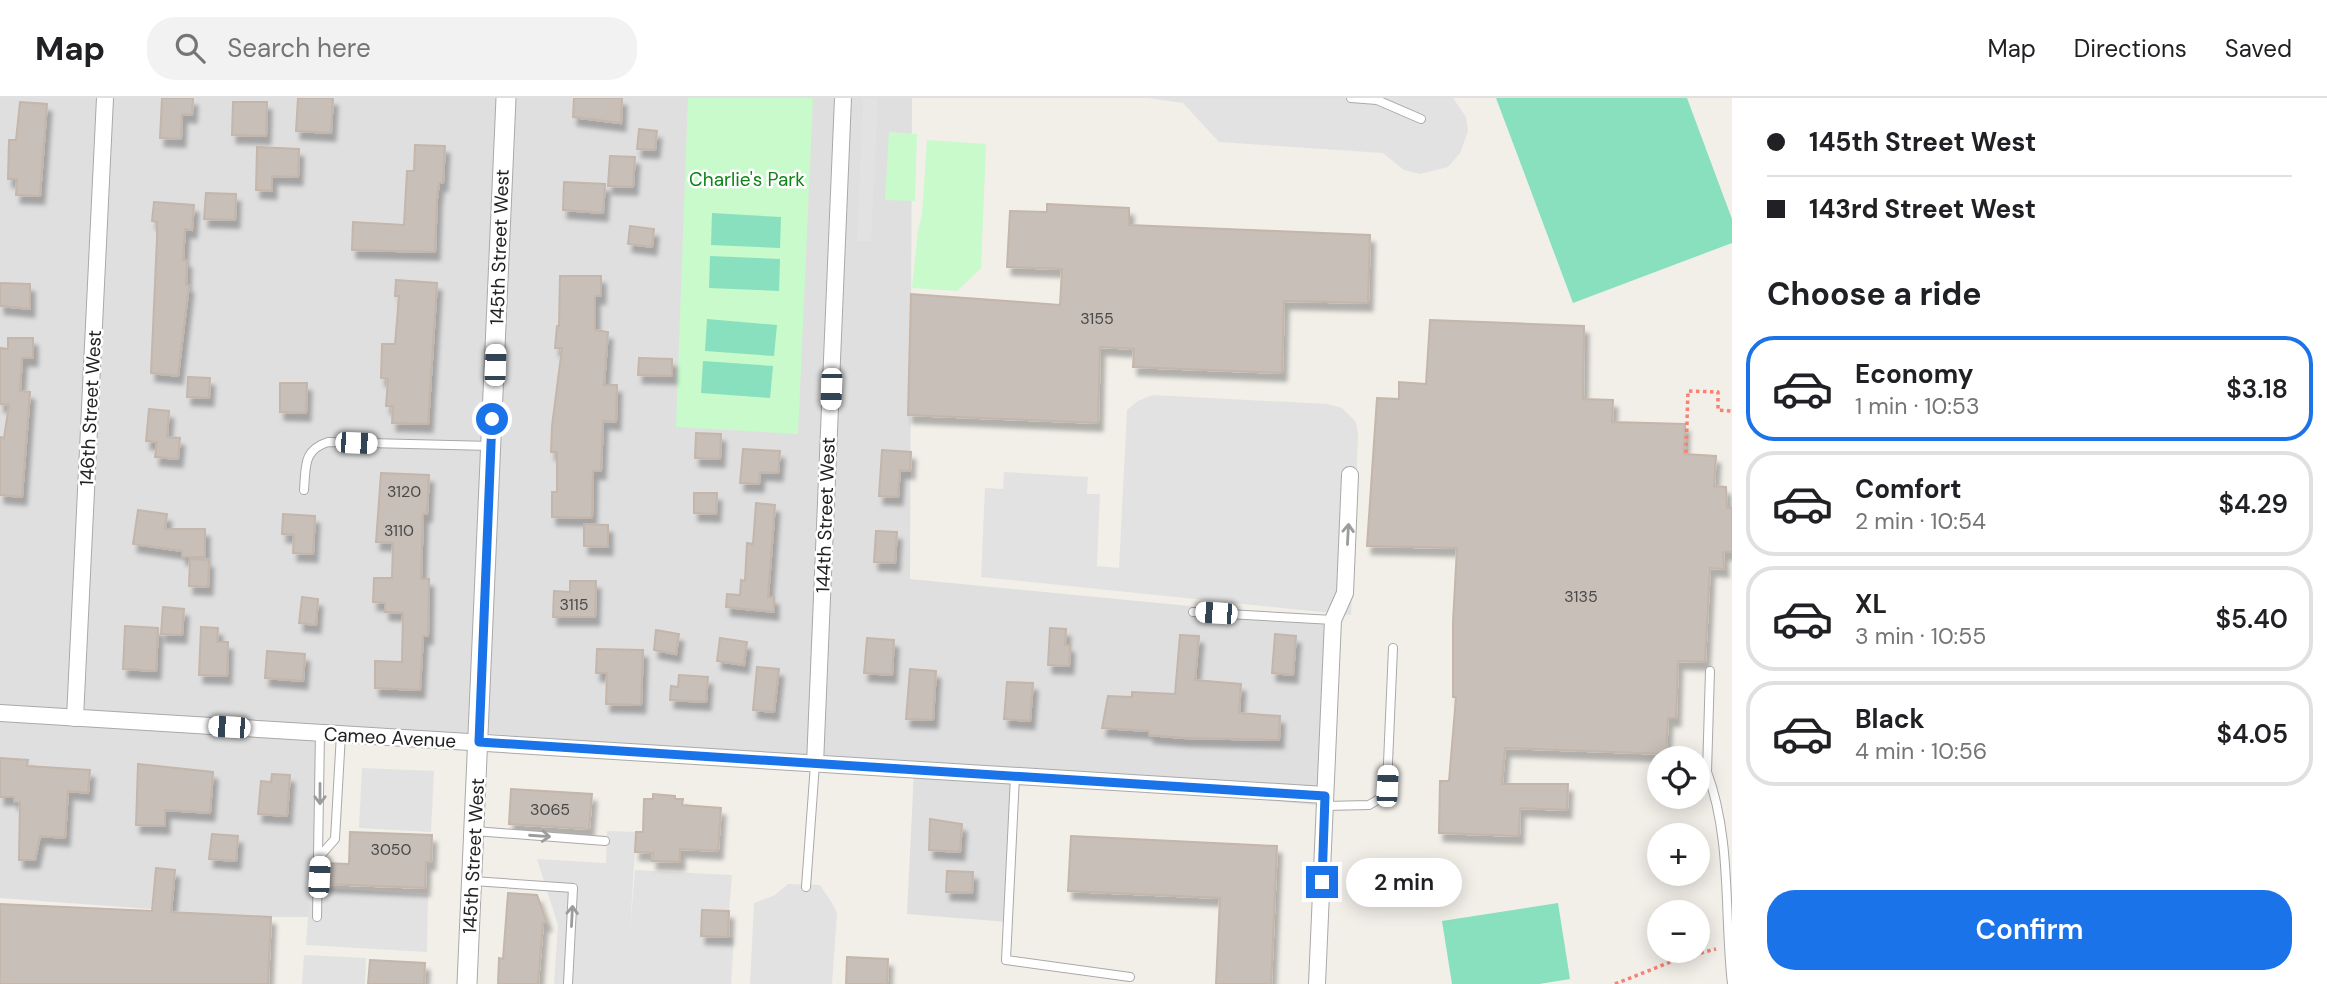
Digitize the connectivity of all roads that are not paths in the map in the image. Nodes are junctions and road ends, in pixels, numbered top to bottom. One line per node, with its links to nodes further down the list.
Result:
1 (105, 98): 14 (street, 146th Street West)
2 (506, 98): 6 (street, 145th Street West)
3 (843, 98): 18 (street, 144th Street West)
4 (1352, 98): 5 (lane)
5 (1421, 119)
6 (491, 446): 8 (lane); 17 (street, 145th Street West)
7 (1350, 475): 10 (street, one-way to 7)
8 (304, 490)
9 (1193, 612): 10 (lane)
10 (1333, 620): 20 (street)
11 (1394, 648): 20 (lane)
12 (1710, 671): 31 (lane)
13 (0, 713): 14 (street, Cameo Avenue)
14 (75, 718): 15 (street, Cameo Avenue)
15 (320, 733): 16 (street, Cameo Avenue); 23 (lane, one-way to 23)
16 (341, 734): 17 (street, Cameo Avenue); 23 (lane)
17 (479, 742): 18 (street, Cameo Avenue); 21 (street, 145th Street West)
18 (815, 764): 19 (street, Cameo Avenue); 25 (lane)
19 (1015, 776): 20 (street, Cameo Avenue); 27 (lane)
20 (1325, 801): 30 (street)
21 (475, 831): 22 (lane, one-way to 22); 24 (street, 145th Street West)
22 (605, 841)
23 (320, 856): 26 (lane)
24 (472, 881): 28 (street, 145th Street West); 29 (lane, one-way to 24)
25 (806, 887)
26 (317, 917)
27 (1130, 977)
28 (467, 984)
29 (568, 984)
30 (1317, 984)
31 (1732, 984)

